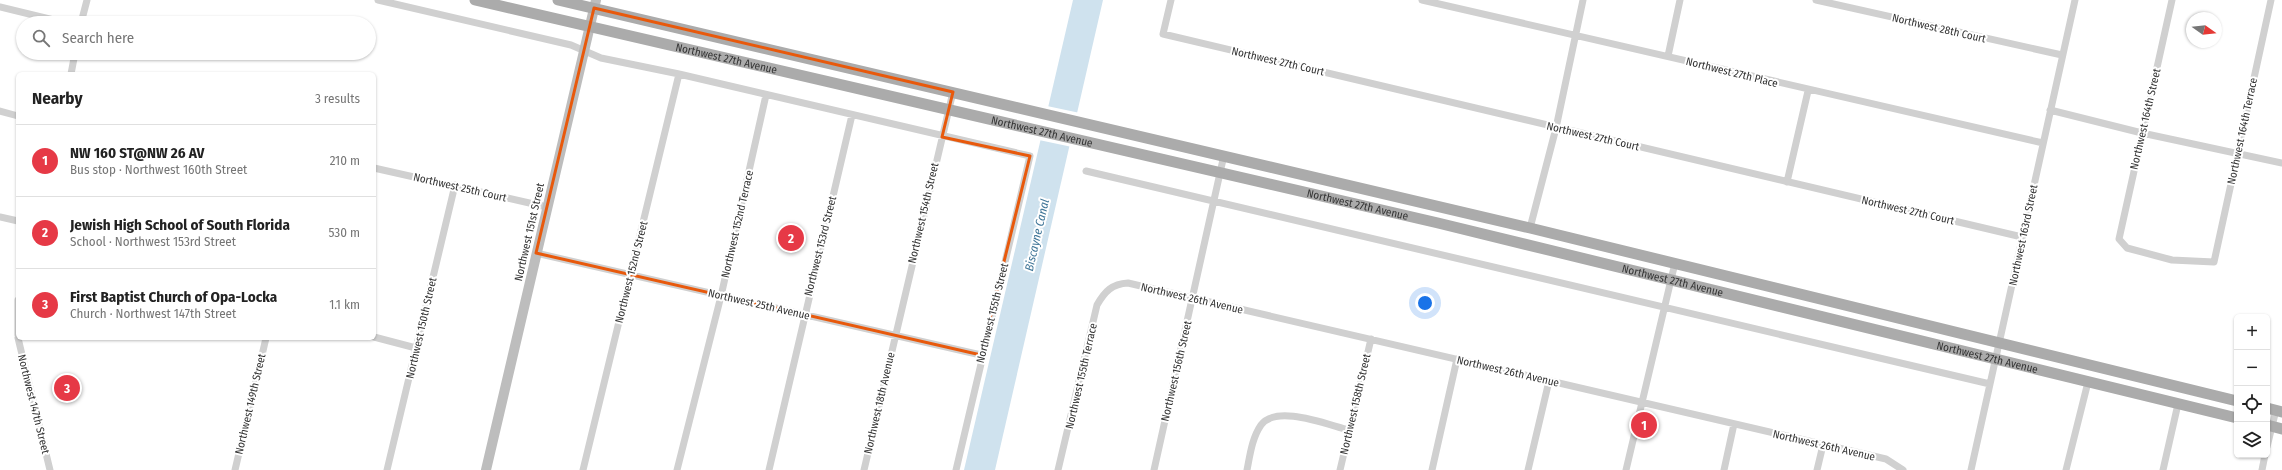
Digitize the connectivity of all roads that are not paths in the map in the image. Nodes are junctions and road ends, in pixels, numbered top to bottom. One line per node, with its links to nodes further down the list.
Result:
1 (87, 0): 16 (street)
2 (378, 0): 19 (street)
3 (475, 0): 17 (main road, Northwest 27th Avenue)
4 (558, 0): 13 (main road, Northwest 27th Avenue)
5 (1171, 0): 35 (street, Northwest 27th Court)
6 (1422, 0): 18 (street, Northwest 27th Place)
7 (1583, 0): 18 (street)
8 (1680, 0): 21 (street)
9 (1816, 0): 20 (street, Northwest 28th Court)
10 (2075, 0): 20 (street, Northwest 163rd Street)
11 (2172, 0): 36 (street, Northwest 164th Street)
12 (2271, 0): 39 (street, Northwest 164th Terrace)
13 (595, 4): 17 (street, Northwest 151st Street); 22 (main road, Northwest 27th Avenue)
14 (0, 7): 15 (street)
15 (37, 16)
16 (83, 16)
17 (590, 27): 19 (street, Northwest 151st Street); 26 (main road, Northwest 27th Avenue)
18 (1575, 35): 21 (street, Northwest 27th Place); 35 (street)
19 (584, 50): 25 (street); 48 (street, Northwest 151st Street)
20 (2062, 55): 31 (street, Northwest 163rd Street)
21 (1668, 56): 27 (street, Northwest 27th Place)
22 (808, 58): 26 (main road); 28 (main road, Northwest 27th Avenue)
23 (73, 60): 24 (street)
24 (70, 72)
25 (679, 74): 29 (street); 57 (street, Northwest 152nd Street)
26 (804, 75): 30 (main road, Northwest 27th Avenue)
27 (1808, 91): 38 (street, Northwest 27th Place); 45 (street)
28 (953, 92): 30 (street, Northwest 154th Street); 40 (main road, Northwest 27th Avenue)
29 (766, 95): 34 (street); 60 (street, Northwest 152nd Terrace)
30 (949, 109): 37 (street, Northwest 154th Street); 44 (main road, Northwest 27th Avenue)
31 (2050, 110): 36 (street); 38 (street, Northwest 163rd Street)
32 (0, 111): 33 (street)
33 (16, 115)
34 (852, 115): 37 (street); 64 (street, Northwest 153rd Street)
35 (1556, 128): 45 (street, Northwest 27th Court); 52 (street)
36 (2142, 133): 39 (street); 55 (street, Northwest 164th Street)
37 (942, 137): 66 (street, Northwest 154th Street); 73 (street, Northwest 155th Street)
38 (2043, 143): 53 (street, Northwest 163rd Street)
39 (2237, 152): 41 (street); 55 (street, Northwest 164th Terrace)
40 (1224, 155): 44 (street, Northwest 156th Street); 52 (main road, Northwest 27th Avenue)
41 (2282, 163)
42 (376, 168): 46 (street, Northwest 25th Court)
43 (1086, 171): 47 (street)
44 (1221, 172): 47 (street, Northwest 156th Street); 51 (main road, Northwest 27th Avenue)
45 (1787, 182): 53 (street, Northwest 27th Court)
46 (455, 185): 48 (street, Northwest 25th Court); 72 (street, Northwest 150th Street)
47 (1214, 200): 61 (street, Northwest 156th Street); 62 (street)
48 (547, 207): 54 (street, Northwest 151st Street)
49 (0, 217): 50 (street)
50 (16, 221)
51 (1438, 224): 52 (main road); 58 (main road, Northwest 27th Avenue)
52 (1530, 228): 56 (main road, Northwest 27th Avenue)
53 (2022, 237): 71 (street, Northwest 163rd Street)
54 (536, 253): 57 (street, Northwest 25th Avenue); 94 (street, Northwest 151st Street)
55 (2214, 262)
56 (1675, 263): 58 (street); 63 (main road, Northwest 27th Avenue)
57 (630, 275): 60 (street, Northwest 25th Avenue); 95 (street, Northwest 152nd Street)
58 (1670, 281): 62 (street); 65 (main road, Northwest 27th Avenue)
59 (1112, 286): 61 (street, Northwest 26th Avenue); 100 (street, Northwest 155th Terrace)
60 (721, 296): 64 (street, Northwest 25th Avenue); 96 (street, Northwest 152nd Terrace)
61 (1192, 298): 68 (street, Northwest 26th Avenue); 101 (street, Northwest 156th Street)
62 (1664, 308): 78 (street); 80 (street)
63 (1877, 312): 65 (main road); 71 (main road, Northwest 27th Avenue)
64 (804, 315): 66 (street, Northwest 25th Avenue); 97 (street, Northwest 153rd Street)
65 (1872, 331): 75 (main road, Northwest 27th Avenue)
66 (894, 336): 73 (street, Northwest 25th Avenue); 98 (street, Northwest 18th Avenue)
67 (376, 338): 72 (street)
68 (1371, 339): 74 (street, Northwest 26th Avenue); 86 (street, Northwest 158th Street)
69 (18, 340): 91 (street, Northwest 147th Street)
70 (266, 340): 92 (street, Northwest 149th Street)
71 (1999, 342): 75 (street, Northwest 163rd Street); 79 (main road, Northwest 27th Avenue)
72 (416, 348): 93 (street, Northwest 150th Street)
73 (981, 355): 99 (street, Northwest 155th Street)
74 (1457, 359): 76 (street, Northwest 26th Avenue); 104 (street)
75 (1995, 361): 77 (main road, Northwest 27th Avenue); 78 (street, Northwest 163rd Street)
76 (1550, 380): 80 (street, Northwest 26th Avenue); 105 (street)
77 (2088, 382): 81 (main road, Northwest 27th Avenue); 110 (street)
78 (1990, 384): 109 (street, Northwest 163rd Street)
79 (2234, 400)
80 (1642, 402): 84 (street, Northwest 26th Avenue); 106 (street)
81 (2178, 404): 83 (main road, Northwest 27th Avenue); 111 (street)
82 (2275, 410): 85 (street)
83 (2234, 417)
84 (1734, 424): 88 (street, Northwest 26th Avenue); 107 (street)
85 (2274, 427): 87 (street)
86 (1350, 430): 102 (street); 103 (street, Northwest 158th Street)
87 (2270, 438)
88 (1823, 445): 90 (street, Northwest 26th Avenue); 108 (street)
89 (2264, 458): 112 (street)
90 (1903, 469)
91 (50, 470)
92 (235, 470)
93 (387, 470)
94 (486, 470)
95 (583, 470)
96 (677, 470)
97 (769, 470)
98 (864, 470)
99 (956, 470)
100 (1058, 470)
101 (1154, 470)
102 (1247, 470)
103 (1340, 470)
104 (1432, 470)
105 (1528, 470)
106 (1626, 470)
107 (1724, 470)
108 (1817, 470)
109 (1971, 470)
110 (2066, 470)
111 (2163, 470)
112 (2262, 470)

